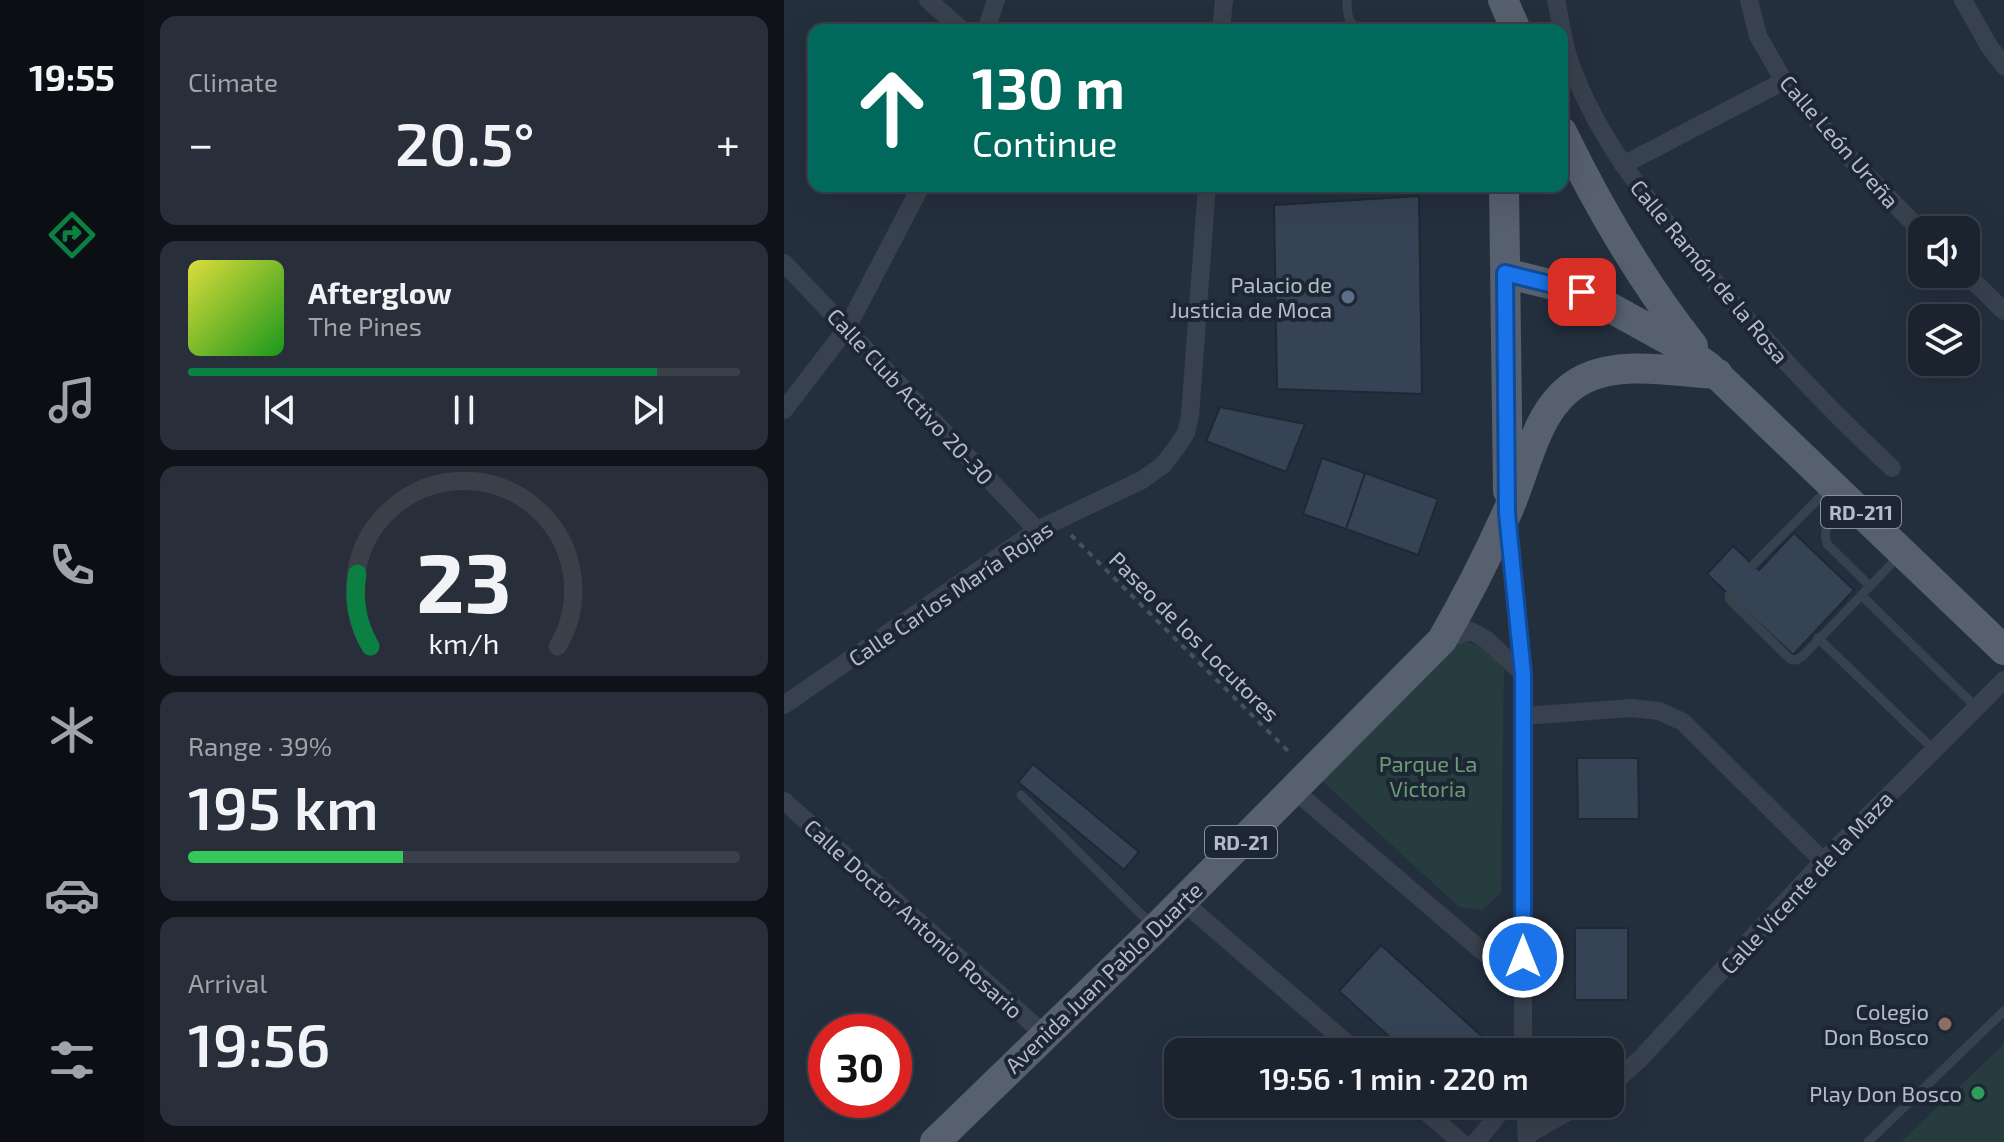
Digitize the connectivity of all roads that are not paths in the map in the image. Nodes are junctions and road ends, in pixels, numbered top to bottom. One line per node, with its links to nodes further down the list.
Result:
1 (928, 0): 9 (street)
2 (996, 0): 10 (street)
3 (1224, 0): 11 (street)
4 (1347, 0): 12 (lane)
5 (1502, 0): 13 (main road); 14 (main road)
6 (1556, 0): 15 (street, Calle Ramón de la Rosa)
7 (1749, 0): 18 (street, Calle León Ureña)
8 (1963, 0): 17 (street)
9 (955, 24)
10 (988, 24)
11 (1222, 24)
12 (1353, 24)
13 (1501, 24)
14 (1513, 24)
15 (1561, 24)
16 (1568, 54): 20 (street, Calle Ramón de la Rosa)
17 (2004, 66)
18 (1784, 81): 20 (street); 24 (street, Calle León Ureña)
19 (1568, 145): 30 (main road)
20 (1623, 165): 32 (street, Calle Ramón de la Rosa)
21 (918, 192): 29 (street)
22 (1207, 192): 35 (street, Calle Carlos María Rojas)
23 (1504, 192): 26 (main road, RD-21)
24 (1908, 218)
25 (784, 263): 29 (street, Calle Club Activo 20-30)
26 (1505, 273): 30 (main road, RD-211); 34 (main road, RD-21)
27 (1980, 288): 28 (street)
28 (2004, 311)
29 (847, 328): 31 (street); 35 (street, Calle Club Activo 20-30)
30 (1713, 371): 33 (main road, RD-211); 34 (main road, Avenida Juan Pablo Duarte)
31 (784, 410)
32 (1892, 468)
33 (1840, 493): 36 (main road, RD-211); 37 (lane); 38 (lane)
34 (1507, 513): 42 (main road, Avenida Juan Pablo Duarte / RD-21); 44 (street)
35 (1037, 530): 46 (street, Calle Carlos María Rojas)
36 (1903, 553): 38 (lane); 43 (main road, RD-211)
37 (1753, 565)
38 (1870, 586): 40 (lane)
39 (1729, 595): 41 (lane)
40 (1861, 595): 41 (lane); 47 (lane)
41 (1818, 638): 49 (lane)
42 (1442, 640): 44 (street); 50 (main road, Avenida Juan Pablo Duarte / RD-21)
43 (2004, 650)
44 (1523, 674): 48 (street)
45 (2004, 680): 47 (street, Calle Vicente de la Maza)
46 (784, 705)
47 (1976, 707): 49 (street, Calle Vicente de la Maza)
48 (1523, 716): 53 (street); 56 (street)
49 (1933, 749): 53 (street, Calle Vicente de la Maza)
50 (1303, 781): 54 (main road, Avenida Juan Pablo Duarte / RD-21); 56 (street)
51 (1021, 795): 55 (lane)
52 (784, 801): 58 (street, Calle Doctor Antonio Rosario)
53 (1823, 861): 61 (street, Calle Vicente de la Maza)
54 (1181, 900): 55 (main road, Avenida Juan Pablo Duarte / RD-21); 59 (street)
55 (1156, 928): 58 (main road, Avenida Juan Pablo Duarte / RD-21)
56 (1524, 987): 60 (street)
57 (2004, 1011): 70 (lane)
58 (1044, 1034): 67 (main road, Avenida Juan Pablo Duarte / RD-21)
59 (1341, 1038)
60 (1523, 1038)
61 (1624, 1073)
62 (1433, 1118): 68 (street)
63 (1496, 1118): 69 (street)
64 (1526, 1118): 66 (street)
65 (1559, 1118): 66 (street)
66 (1527, 1138)
67 (935, 1142)
68 (1461, 1142)
69 (1476, 1142)
70 (1868, 1142)

